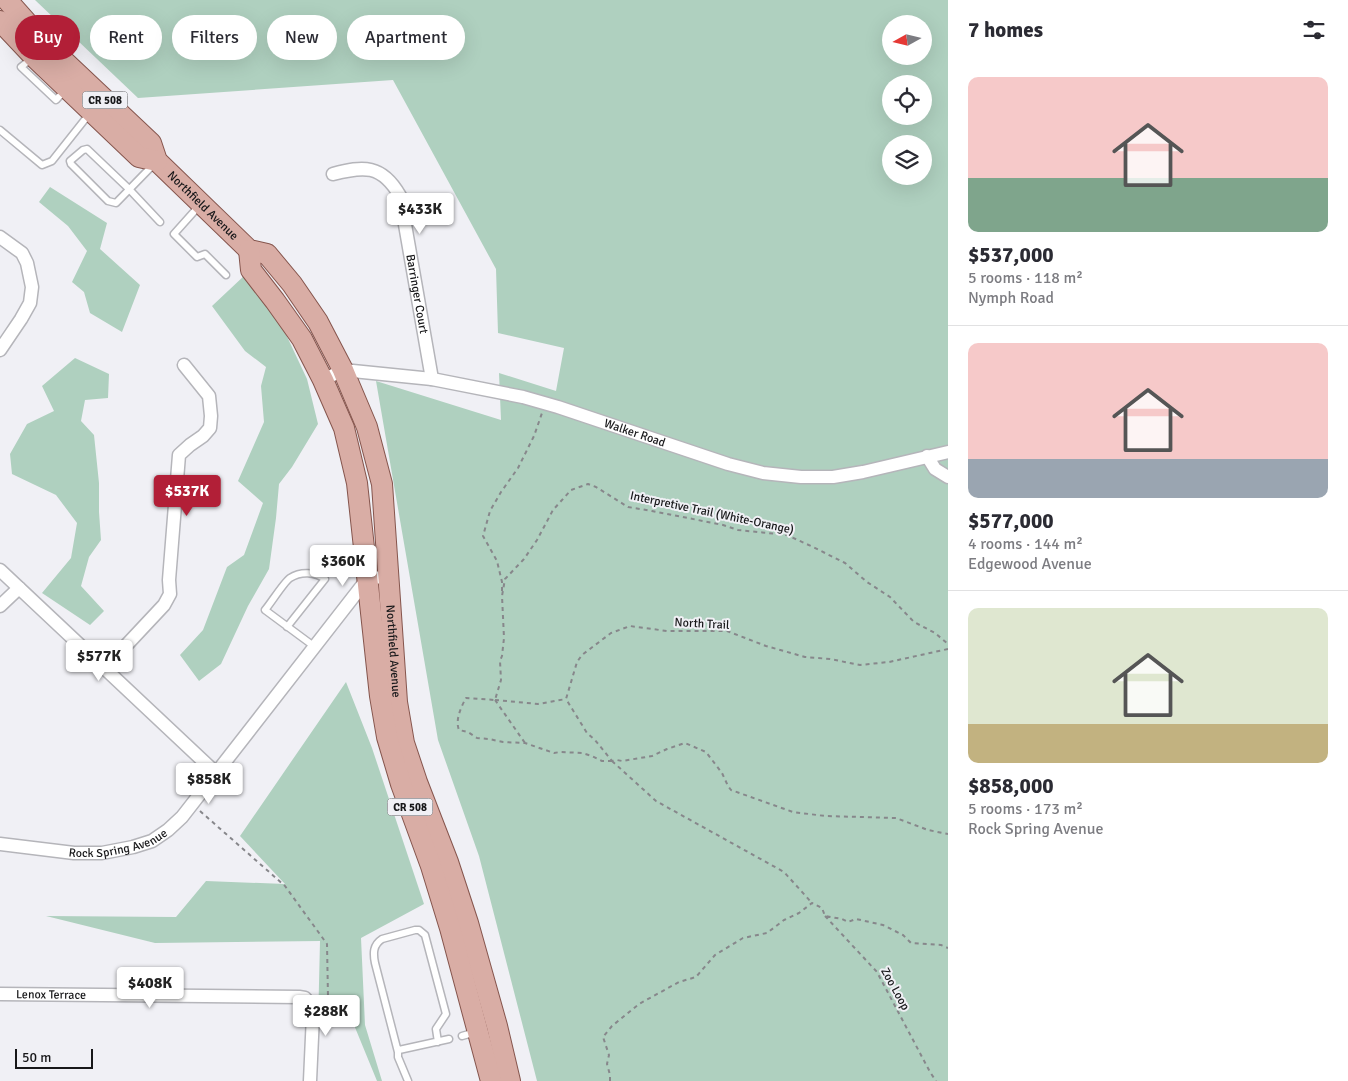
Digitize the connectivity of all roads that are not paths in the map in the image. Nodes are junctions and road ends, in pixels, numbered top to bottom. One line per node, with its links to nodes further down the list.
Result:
1 (6, 0): 2 (main road, Northfield Avenue / CR 508)
2 (16, 15)
3 (3, 28): 4 (main road, Northfield Avenue / CR 508)
4 (15, 35)
5 (47, 60): 7 (main road, Northfield Avenue / CR 508)
6 (52, 60): 9 (main road, Northfield Avenue / CR 508)
7 (92, 111): 8 (lane); 9 (main road, Northfield Avenue / CR 508)
8 (0, 130)
9 (157, 161): 11 (lane); 12 (main road, Northfield Avenue / CR 508)
10 (333, 174): 20 (street, Barringer Court)
11 (129, 189): 11 (lane); 13 (lane)
12 (202, 203): 15 (main road, Northfield Avenue / CR 508); 16 (lane)
13 (160, 222)
14 (0, 237): 17 (street)
15 (249, 250): 19 (main road, Northfield Avenue / CR 508); 21 (main road, Northfield Avenue / CR 508)
16 (226, 275)
17 (0, 350)
18 (184, 365): 34 (street)
19 (343, 370): 20 (street, Walker Road); 21 (street); 26 (main road, Northfield Avenue / CR 508)
20 (432, 379): 23 (street, Walker Road)
21 (323, 380): 27 (main road, Northfield Avenue / CR 508)
22 (948, 452): 23 (street, Walker Road)
23 (927, 456): 24 (street)
24 (948, 478)
25 (0, 570): 28 (street)
26 (388, 576): 27 (street); 38 (main road, Northfield Avenue / CR 508)
27 (368, 578): 30 (main road, Northfield Avenue / CR 508); 31 (street, Rock Spring Avenue)
28 (20, 588): 29 (street); 34 (street)
29 (0, 606)
30 (371, 610): 31 (street); 38 (main road, Northfield Avenue / CR 508)
31 (341, 613): 33 (street, Rock Spring Avenue)
32 (287, 627): 32 (lane); 33 (lane)
33 (314, 648): 35 (street, Rock Spring Avenue)
34 (105, 668): 35 (street)
35 (217, 774): 36 (street, Rock Spring Avenue)
36 (0, 844)
37 (0, 994): 42 (street, Lenox Terrace)
38 (479, 1031): 44 (main road, Northfield Avenue / CR 508); 45 (main road, Northfield Avenue / CR 508)
39 (449, 1039): 40 (lane)
40 (438, 1042): 41 (lane); 41 (lane)
41 (398, 1052): 43 (lane)
42 (310, 1081)
43 (408, 1081)
44 (491, 1081)
45 (510, 1081)

